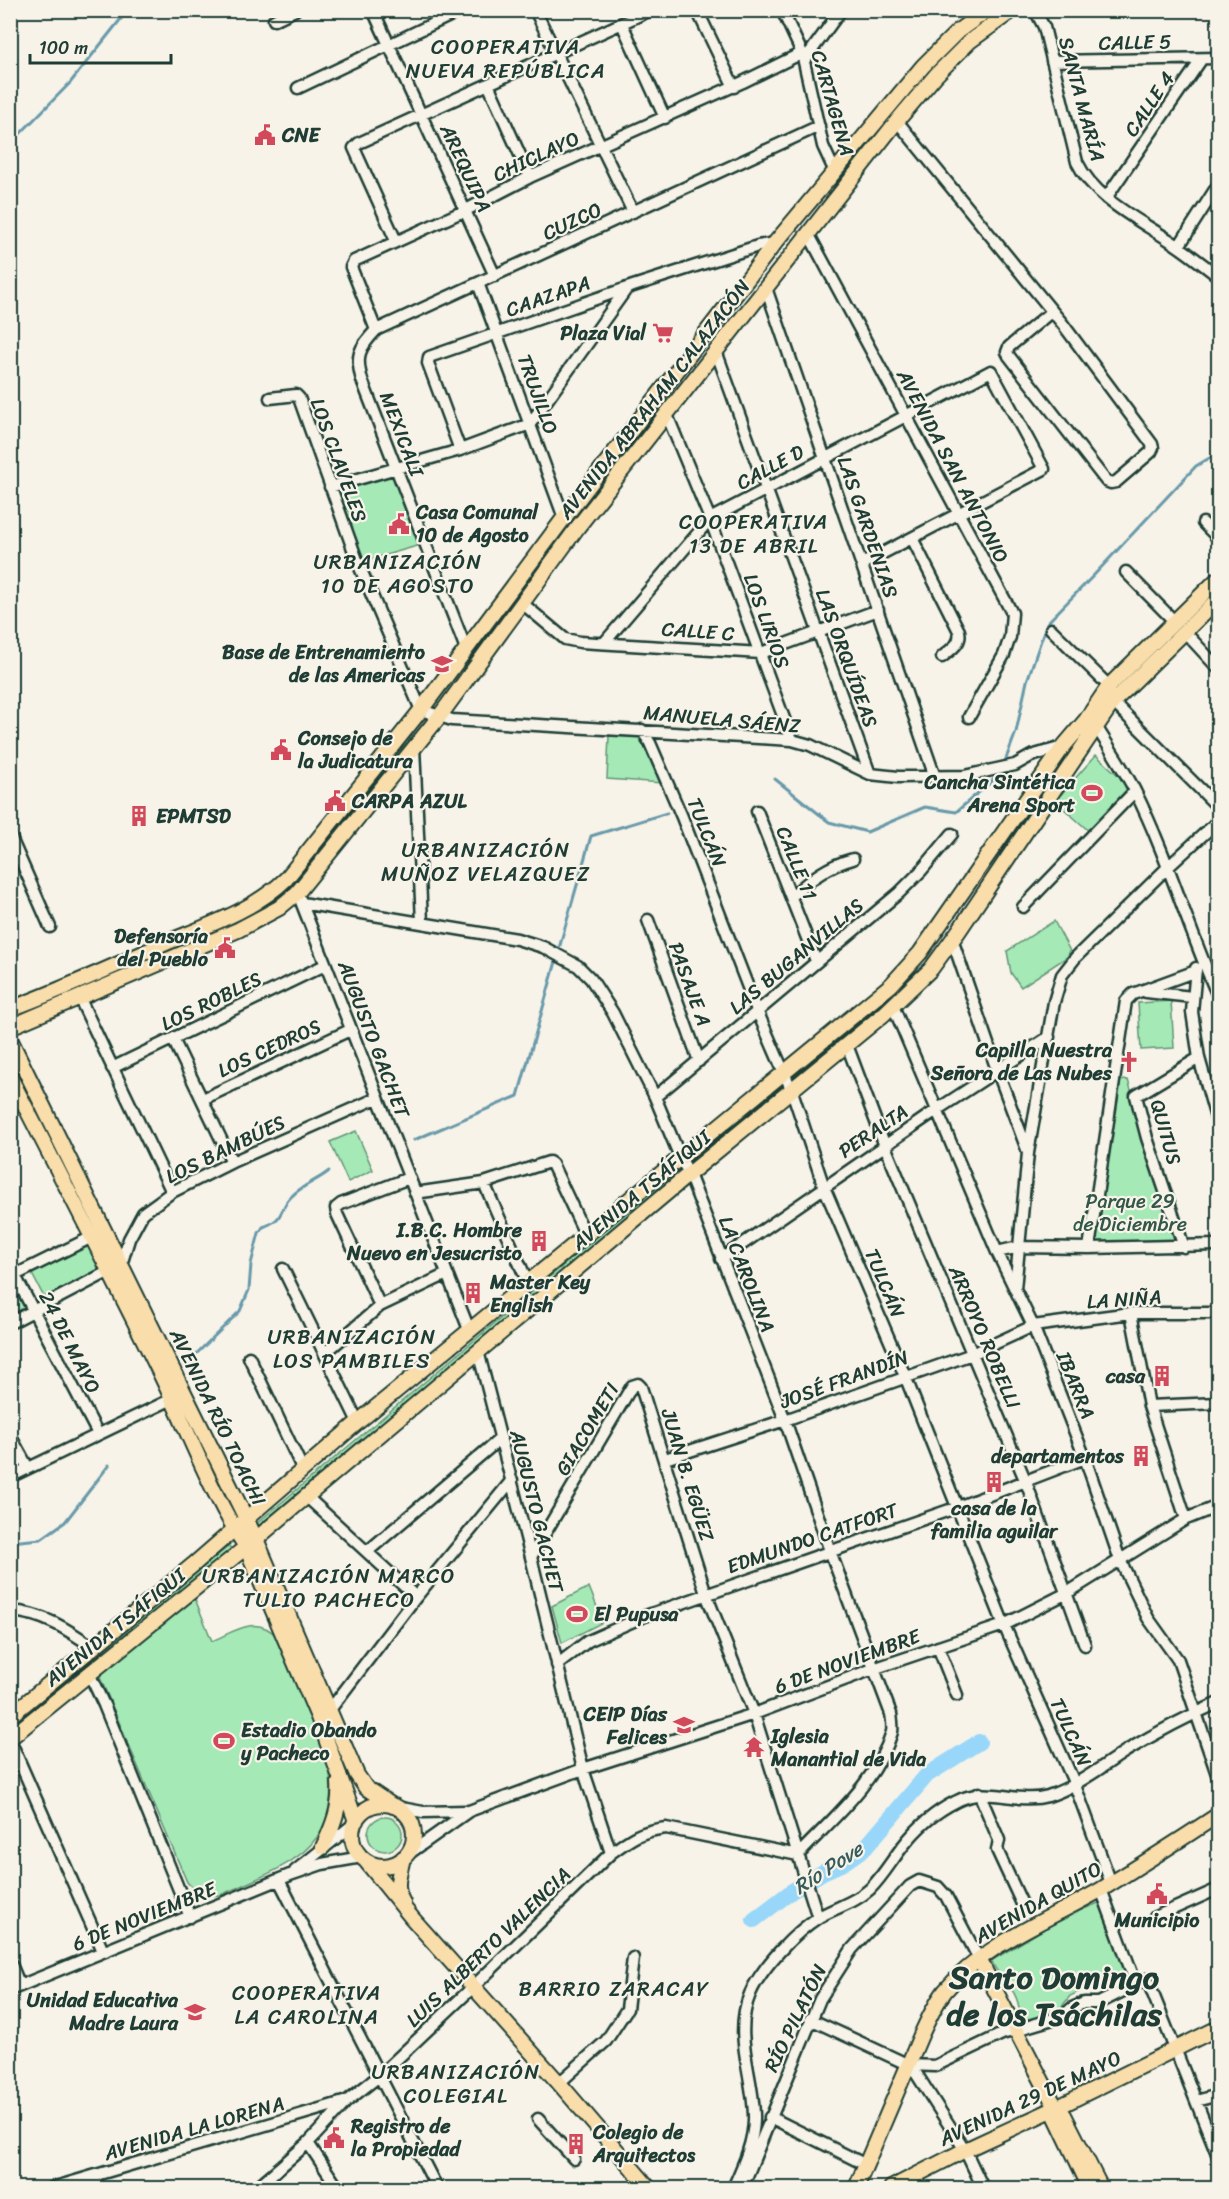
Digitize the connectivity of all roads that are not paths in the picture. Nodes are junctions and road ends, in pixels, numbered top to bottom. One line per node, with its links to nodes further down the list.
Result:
1 (294, 10): 12 (street)
2 (373, 10): 14 (street, AREQUIPA)
3 (462, 10): 14 (street)
4 (535, 10): 15 (street)
5 (651, 10): 13 (street)
6 (697, 10): 21 (street)
7 (782, 10): 16 (street, CARTAGENA)
8 (841, 10): 16 (street)
9 (987, 10): 28 (main road, AVENIDA ABRAHAM CALAZACÓN)
10 (1013, 10): 25 (main road, AVENIDA ABRAHAM CALAZACÓN)
11 (1033, 10): 19 (street, SANTA MARÍA)
12 (274, 20)
13 (622, 24): 15 (street); 24 (street)
14 (388, 44): 22 (street); 23 (street, AREQUIPA)
15 (554, 55): 20 (street); 27 (street)
16 (803, 57): 21 (street, CHICLAYO); 26 (street, CARTAGENA)
17 (1218, 58): 18 (street, CALLE 5)
18 (1201, 60): 19 (street, CALLE 5); 31 (street, CALLE 4)
19 (1052, 61): 31 (street, SANTA MARÍA)
20 (488, 84): 23 (street); 29 (street)
21 (734, 87): 24 (street, CHICLAYO)
22 (298, 88)
23 (421, 114): 32 (street, AREQUIPA); 35 (street)
24 (664, 118): 27 (street, CHICLAYO)
25 (897, 121): 34 (main road, AVENIDA ABRAHAM CALAZACÓN); 43 (street)
26 (819, 126): 28 (street, CARTAGENA); 33 (street, CUZCO)
27 (601, 146): 29 (street, CHICLAYO); 33 (street)
28 (835, 172): 36 (main road, AVENIDA ABRAHAM CALAZACÓN)
29 (530, 177): 32 (street, CHICLAYO)
30 (1218, 185): 37 (street)
31 (1106, 198): 37 (street, SANTA MARÍA)
32 (466, 210): 35 (street, CHICLAYO); 38 (street, AREQUIPA)
33 (633, 212): 38 (street, CUZCO)
34 (808, 235): 42 (main road, AVENIDA ABRAHAM CALAZACÓN); 49 (street, AVENIDA SAN ANTONIO)
35 (396, 241): 44 (street, CHICLAYO)
36 (776, 243): 41 (street, CAAZAPA); 57 (main road, AVENIDA ABRAHAM CALAZACÓN)
37 (1179, 246): 39 (street, SANTA MARÍA)
38 (495, 276): 40 (street, CUZCO)
39 (1218, 276)
40 (478, 283): 44 (street, CUZCO); 45 (street, TRUJILLO)
41 (627, 288): 45 (street, CAAZAPA); 50 (street)
42 (766, 288): 46 (main road, AVENIDA ABRAHAM CALAZACÓN); 52 (street, LAS GARDENIAS)
43 (1052, 311): 43 (street)
44 (376, 330): 53 (street, MEXICALI)
45 (497, 333): 50 (street, TRUJILLO); 51 (street, CAAZAPA)
46 (716, 351): 48 (main road, AVENIDA ABRAHAM CALAZACÓN); 55 (street, LAS ORQUÍDEAS)
47 (270, 398): 54 (street, LOS CLAVELES)
48 (667, 416): 58 (street, LOS LIRIOS); 66 (main road, AVENIDA ABRAHAM CALAZACÓN)
49 (906, 416): 52 (street, CALLE D); 56 (street, AVENIDA SAN ANTONIO); 56 (street, CALLE D)
50 (530, 424): 51 (street); 57 (street, TRUJILLO)
51 (460, 450): 53 (street)
52 (825, 458): 55 (street, CALLE D); 62 (street, LAS GARDENIAS)
53 (396, 468): 54 (street); 72 (street, MEXICALI)
54 (330, 487): 78 (street, LOS CLAVELES)
55 (766, 489): 58 (street, CALLE D); 70 (street, LAS ORQUÍDEAS)
56 (959, 514): 60 (street); 80 (street, AVENIDA SAN ANTONIO)
57 (564, 518): 72 (main road, AVENIDA ABRAHAM CALAZACÓN)
58 (710, 519): 71 (street, CALLE D); 73 (street, LOS LIRIOS)
59 (1203, 523): 61 (street)
60 (912, 538): 62 (street); 74 (street)
61 (1218, 538)
62 (862, 564): 67 (street, LAS GARDENIAS)
63 (1126, 572): 68 (street)
64 (1218, 579): 68 (main road, AVENIDA TSÁFIQUI)
65 (1218, 599): 68 (main road, AVENIDA TSÁFIQUI)
66 (522, 603): 71 (street, CALLE C); 79 (main road, AVENIDA ABRAHAM CALAZACÓN)
67 (878, 610): 70 (street, CALLE C); 87 (street, LAS GARDENIAS)
68 (1180, 627): 75 (street); 76 (main road, AVENIDA TSÁFIQUI); 77 (main road, AVENIDA TSÁFIQUI)
69 (1052, 629): 76 (street)
70 (818, 632): 73 (street, CALLE C); 86 (street, LAS ORQUÍDEAS)
71 (604, 643): 73 (street, CALLE C)
72 (466, 649): 78 (main road, AVENIDA ABRAHAM CALAZACÓN)
73 (760, 653): 83 (street, LOS LIRIOS)
74 (942, 657)
75 (1218, 668)
76 (1110, 686): 85 (main road, AVENIDA TSÁFIQUI)
77 (1113, 702): 81 (main road, AVENIDA TSÁFIQUI); 89 (street)
78 (421, 710): 79 (street); 113 (main road, AVENIDA ABRAHAM CALAZACÓN)
79 (439, 717): 82 (street, MANUELA SÁENZ); 84 (main road, AVENIDA ABRAHAM CALAZACÓN)
80 (969, 717)
81 (1097, 728): 88 (street); 103 (main road, AVENIDA TSÁFIQUI)
82 (642, 730): 83 (street, MANUELA SÁENZ); 114 (street, TULCÁN)
83 (792, 740): 86 (street, MANUELA SÁENZ)
84 (414, 747): 98 (main road, AVENIDA ABRAHAM CALAZACÓN); 101 (street)
85 (1063, 747): 87 (street, MANUELA SÁENZ); 125 (main road, AVENIDA TSÁFIQUI)
86 (870, 774): 87 (street, MANUELA SÁENZ)
87 (935, 777)
88 (1135, 791): 96 (street); 99 (street)
89 (1218, 807)
90 (758, 811): 97 (street, CALLE 11)
91 (1218, 821): 96 (street)
92 (952, 834): 105 (street, LAS BUGANVILLAS)
93 (10, 836): 94 (street)
94 (13, 851): 102 (street)
95 (852, 859): 97 (street)
96 (1168, 867): 104 (street); 117 (street)
97 (792, 896): 105 (street, CALLE 11)
98 (299, 898): 101 (street, LA CAROLINA); 106 (street, AUGUSTO GACHET); 110 (main road, AVENIDA ABRAHAM CALAZACÓN)
99 (1023, 907)
100 (648, 920): 122 (street, PASAJE A)
101 (422, 922): 129 (street, LA CAROLINA)
102 (50, 927)
103 (952, 939): 112 (main road, AVENIDA TSÁFIQUI); 124 (street)
104 (1199, 953): 107 (street); 109 (street)
105 (816, 961): 114 (street, LAS BUGANVILLAS)
106 (326, 965): 116 (street, AUGUSTO GACHET); 119 (street, LOS ROBLES)
107 (1196, 971): 108 (street); 111 (street)
108 (1142, 992): 111 (street); 149 (street)
109 (1218, 996)
110 (79, 997): 115 (main road, AVENIDA ABRAHAM CALAZACÓN); 123 (street)
111 (1192, 997): 121 (street)
112 (893, 1006): 120 (main road, AVENIDA TSÁFIQUI); 132 (street, IBARRA)
113 (10, 1009)
114 (758, 1013): 122 (street, LAS BUGANVILLAS); 125 (street, TULCÁN)
115 (10, 1027)
116 (350, 1030): 130 (street, AUGUSTO GACHET); 131 (street, LOS CEDROS)
117 (1049, 1037): 124 (street, PERALTA); 135 (street)
118 (10, 1039): 152 (main road, AVENIDA RÍO TOACHI)
119 (173, 1039): 123 (street, LOS ROBLES); 131 (street)
120 (847, 1045): 127 (main road, AVENIDA TSÁFIQUI); 134 (street, ARROYO ROBELLI)
121 (1198, 1058): 133 (street); 148 (street, QUITUS)
122 (699, 1061): 129 (street, LAS BUGANVILLAS)
123 (112, 1068): 142 (street)
124 (997, 1070): 132 (street, PERALTA); 135 (street)
125 (784, 1074): 127 (street, TULCÁN); 136 (main road, AVENIDA TSÁFIQUI)
126 (10, 1077): 128 (main road, AVENIDA RÍO TOACHI)
127 (792, 1091): 138 (main road, AVENIDA TSÁFIQUI); 141 (street, TULCÁN)
128 (15, 1097): 145 (main road, AVENIDA RÍO TOACHI)
129 (655, 1097): 136 (street, LA CAROLINA)
130 (376, 1098): 137 (street, LOS BAMBÚES); 139 (street, AUGUSTO GACHET)
131 (203, 1099): 137 (street)
132 (938, 1109): 134 (street, PERALTA); 150 (street, IBARRA)
133 (1218, 1125)
134 (885, 1146): 141 (street, PERALTA); 167 (street, ARROYO ROBELLI)
135 (1028, 1153): 147 (street)
136 (680, 1157): 138 (street, LA CAROLINA); 144 (main road, AVENIDA TSÁFIQUI)
137 (232, 1162): 142 (street, LOS BAMBÚES)
138 (689, 1173): 151 (street, LA CAROLINA); 165 (main road, AVENIDA TSÁFIQUI)
139 (409, 1178): 143 (street, AUGUSTO GACHET); 158 (street)
140 (484, 1183): 143 (street); 144 (street); 156 (street)
141 (824, 1187): 151 (street, PERALTA); 169 (street, TULCÁN)
142 (172, 1192): 152 (street, LOS BAMBÚES)
143 (415, 1193): 155 (street, AUGUSTO GACHET)
144 (586, 1236): 156 (main road, AVENIDA TSÁFIQUI)
145 (92, 1237): 152 (main road, AVENIDA RÍO TOACHI); 154 (street)
146 (1218, 1245): 148 (street)
147 (1019, 1247): 149 (street); 150 (street); 157 (street)
148 (1184, 1247): 149 (street)
149 (1089, 1248)
150 (998, 1252): 157 (street, IBARRA)
151 (721, 1259): 174 (street, LA CAROLINA)
152 (115, 1269): 159 (street); 171 (main road, AVENIDA RÍO TOACHI); 190 (main road, AVENIDA RÍO TOACHI)
153 (283, 1269): 166 (street)
154 (12, 1273): 159 (street, 24 DE MAYO)
155 (447, 1274): 158 (street); 164 (street, AUGUSTO GACHET)
156 (528, 1283): 164 (main road, AVENIDA TSÁFIQUI)
157 (1015, 1289): 163 (street, IBARRA)
158 (380, 1306): 166 (street)
159 (34, 1312): 162 (street); 176 (street, 24 DE MAYO)
160 (1131, 1313): 161 (street, LA NIÑA); 163 (street, LA NIÑA); 173 (street)
161 (1218, 1313)
162 (10, 1323)
163 (1033, 1326): 167 (street, JOSÉ FRANDÍN); 179 (street, IBARRA)
164 (470, 1332): 175 (main road, AVENIDA TSÁFIQUI)
165 (478, 1351): 178 (street, AUGUSTO GACHET); 186 (main road, AVENIDA TSÁFIQUI)
166 (325, 1353): 175 (street)
167 (972, 1354): 169 (street, JOSÉ FRANDÍN); 185 (street, ARROYO ROBELLI)
168 (249, 1357): 182 (street)
169 (905, 1376): 174 (street, JOSÉ FRANDÍN); 188 (street, TULCÁN)
170 (638, 1384): 180 (street, JUAN B. EGÜEZ); 195 (street, GIACOMETI)
171 (172, 1400): 176 (street); 191 (main road, AVENIDA RÍO TOACHI)
172 (1218, 1403): 173 (street)
173 (1149, 1406): 189 (street)
174 (785, 1420): 180 (street, JOSÉ FRANDÍN); 194 (street, LA CAROLINA)
175 (358, 1422): 182 (main road, AVENIDA TSÁFIQUI)
176 (98, 1434): 181 (street)
177 (10, 1435): 181 (street)
178 (501, 1438): 184 (street, AUGUSTO GACHET); 193 (street)
179 (1085, 1458): 185 (street, EDMUNDO CATFORT); 196 (street, IBARRA)
180 (665, 1459): 198 (street, JUAN B. EGÜEZ)
181 (28, 1468): 183 (street)
182 (303, 1470): 190 (main road, AVENIDA TSÁFIQUI)
183 (10, 1477)
184 (512, 1480): 195 (street, AUGUSTO GACHET); 199 (street)
185 (1026, 1482): 188 (street, EDMUNDO CATFORT); 197 (street, ARROYO ROBELLI)
186 (307, 1497): 192 (main road, AVENIDA TSÁFIQUI); 193 (street)
187 (1218, 1506): 189 (street, 6 DE NOVIEMBRE)
188 (958, 1507): 194 (street, EDMUNDO CATFORT); 201 (street, TULCÁN)
189 (1186, 1519): 196 (street, 6 DE NOVIEMBRE)
190 (246, 1520): 191 (main road, AVENIDA TSÁFIQUI); 192 (main road, AVENIDA RÍO TOACHI)
191 (234, 1530): 192 (main road, AVENIDA RÍO TOACHI); 203 (main road, AVENIDA TSÁFIQUI)
192 (251, 1543): 207 (main road, AVENIDA TSÁFIQUI); 210 (main road, AVENIDA RÍO TOACHI); 216 (main road, AVENIDA RÍO TOACHI)
193 (368, 1551): 199 (street)
194 (830, 1551): 198 (street, EDMUNDO CATFORT); 206 (street, LA CAROLINA)
195 (531, 1557): 205 (street, AUGUSTO GACHET)
196 (1120, 1560): 197 (street, 6 DE NOVIEMBRE); 211 (street, IBARRA)
197 (1067, 1593): 201 (street, 6 DE NOVIEMBRE); 202 (street, ARROYO ROBELLI)
198 (706, 1594): 205 (street, EDMUNDO CATFORT); 212 (street, JUAN B. EGÜEZ)
199 (416, 1597): 210 (street)
200 (11, 1611): 203 (street)
201 (1004, 1625): 204 (street, 6 DE NOVIEMBRE); 218 (street, TULCÁN)
202 (1085, 1645)
203 (93, 1647): 213 (main road, AVENIDA TSÁFIQUI)
204 (938, 1647): 206 (street, 6 DE NOVIEMBRE); 208 (street)
205 (556, 1665): 215 (street, AUGUSTO GACHET)
206 (873, 1670): 212 (street, 6 DE NOVIEMBRE); 226 (street, LA CAROLINA)
207 (89, 1673): 214 (main road, AVENIDA TSÁFIQUI); 234 (street)
208 (957, 1695)
209 (1218, 1703): 211 (street)
210 (329, 1711): 220 (main road, AVENIDA RÍO TOACHI)
211 (1197, 1712): 217 (street, IBARRA); 218 (street)
212 (754, 1714): 215 (street, 6 DE NOVIEMBRE); 226 (street, JUAN B. EGÜEZ)
213 (10, 1716)
214 (10, 1739): 238 (street)
215 (583, 1769): 221 (street, 6 DE NOVIEMBRE); 225 (street, AUGUSTO GACHET)
216 (339, 1772): 223 (main road, AVENIDA RÍO TOACHI); 224 (main road)
217 (1218, 1777)
218 (1074, 1784): 219 (street); 231 (street, TULCÁN)
219 (979, 1793): 233 (street); 237 (street)
220 (394, 1807): 221 (street, 6 DE NOVIEMBRE); 223 (main road); 227 (main road)
221 (469, 1811): 227 (street, 6 DE NOVIEMBRE)
222 (1218, 1815): 231 (main road, AVENIDA QUITO)
223 (356, 1822): 224 (street, 6 DE NOVIEMBRE); 228 (main road)
224 (323, 1847): 229 (street, 6 DE NOVIEMBRE)
225 (611, 1853): 226 (street, LUIS ALBERTO VALENCIA); 243 (street, LUIS ALBERTO VALENCIA)
226 (798, 1856): 237 (street, JUAN B. EGÜEZ)
227 (405, 1857): 228 (main road); 236 (main road)
228 (364, 1859): 229 (street, 6 DE NOVIEMBRE); 236 (main road)
229 (290, 1875): 230 (street, 6 DE NOVIEMBRE)
230 (279, 1880): 234 (street, 6 DE NOVIEMBRE); 250 (street)
231 (1106, 1886): 240 (main road, AVENIDA QUITO); 242 (street, TULCÁN)
232 (1218, 1889): 235 (street)
233 (1023, 1906)
234 (190, 1917): 238 (street, 6 DE NOVIEMBRE)
235 (1155, 1917)
236 (412, 1918): 243 (main road)
237 (818, 1918): 272 (street)
238 (103, 1951): 244 (street, 6 DE NOVIEMBRE)
239 (633, 1958): 251 (street)
240 (979, 1959): 245 (street, RÍO PILATÓN); 247 (main road); 249 (main road, AVENIDA QUITO)
241 (10, 1962): 244 (street)
242 (1141, 1982): 247 (street); 248 (street, TULCÁN)
243 (473, 1987): 250 (street, LUIS ALBERTO VALENCIA); 251 (main road)
244 (15, 1988)
245 (810, 2019): 249 (street); 256 (street, RÍO PILATÓN)
246 (1218, 2028): 248 (main road, AVENIDA 29 DE MAYO)
247 (1016, 2031): 249 (street); 255 (main road)
248 (1174, 2050): 254 (street, TULCÁN); 255 (main road, AVENIDA 29 DE MAYO)
249 (909, 2065): 258 (main road, AVENIDA QUITO); 260 (street)
250 (379, 2076): 253 (street, LUIS ALBERTO VALENCIA); 270 (street)
251 (559, 2083): 271 (main road)
252 (1218, 2095): 254 (street)
253 (347, 2101): 259 (street, LUIS ALBERTO VALENCIA); 264 (street, AVENIDA LA LORENA)
254 (1196, 2101): 261 (street, TULCÁN)
255 (1056, 2109): 260 (main road, AVENIDA 29 DE MAYO); 279 (main road); 280 (main road)
256 (770, 2116): 263 (street); 273 (street, RÍO PILATÓN)
257 (538, 2119): 262 (street)
258 (879, 2135): 263 (main road, AVENIDA QUITO); 275 (main road)
259 (308, 2143): 268 (street, LUIS ALBERTO VALENCIA); 269 (street)
260 (965, 2150): 265 (main road, AVENIDA 29 DE MAYO); 278 (street)
261 (1218, 2156)
262 (574, 2159)
263 (866, 2165): 274 (main road, AVENIDA QUITO)
264 (92, 2176): 266 (street, AVENIDA LA LORENA); 267 (street)
265 (907, 2178): 276 (main road); 277 (main road, AVENIDA 29 DE MAYO)
266 (52, 2188)
267 (99, 2188)
268 (256, 2188)
269 (338, 2188)
270 (437, 2188)
271 (648, 2188)
272 (734, 2188)
273 (742, 2188)
274 (856, 2188)
275 (863, 2188)
276 (883, 2188)
277 (891, 2188)
278 (983, 2188)
279 (1090, 2188)
280 (1101, 2188)

